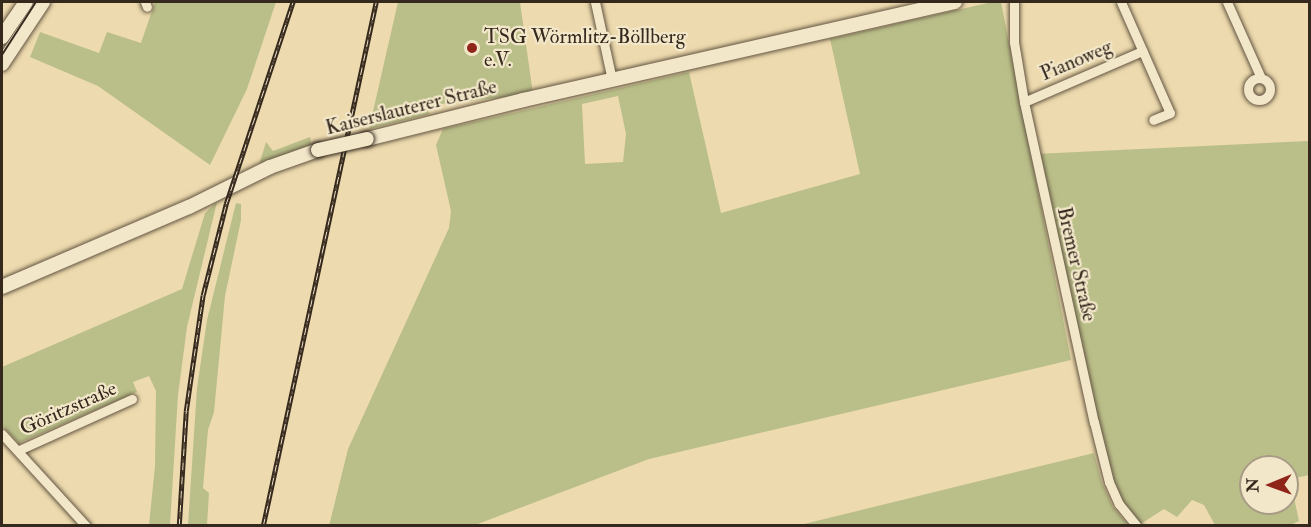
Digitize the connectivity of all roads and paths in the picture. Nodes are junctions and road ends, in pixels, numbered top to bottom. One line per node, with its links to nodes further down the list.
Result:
1 (26, 2): 8 (street)
2 (43, 2): 10 (street)
3 (595, 2): 12 (street)
4 (955, 2): 12 (street, Kaiserslauterer Straße)
5 (1014, 2): 13 (street, Bremer Straße)
6 (1121, 2): 9 (street, Pianoweg)
7 (1227, 2): 11 (street)
8 (2, 37)
9 (1142, 51): 13 (street, Pianoweg); 14 (street, Pianoweg)
10 (2, 64)
11 (1261, 78)
12 (612, 80): 15 (street, Kaiserslauterer Straße, bridge)
13 (1024, 102): 20 (street, Bremer Straße)
14 (1153, 120)
15 (2, 287)
16 (132, 399): 18 (street, Göritzstraße)
17 (2, 434): 18 (street, Göritzstraße)
18 (18, 450): 19 (street, Göritzstraße)
19 (86, 525)
20 (1137, 525)

